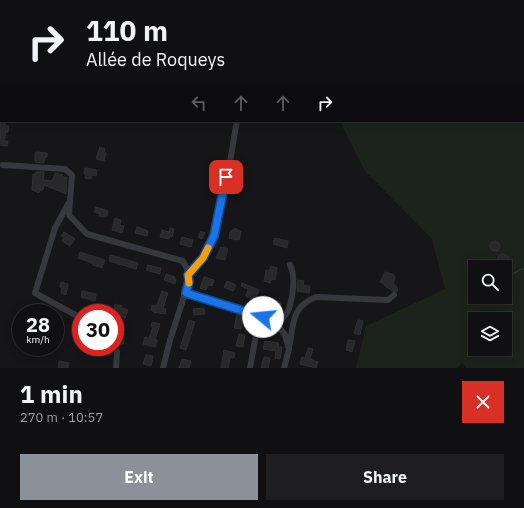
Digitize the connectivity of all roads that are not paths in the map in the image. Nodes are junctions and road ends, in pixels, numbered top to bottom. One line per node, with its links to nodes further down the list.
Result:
1 (236, 122): 5 (street)
2 (4, 165): 3 (street)
3 (69, 202): 5 (street); 8 (street)
4 (290, 265): 11 (street)
5 (188, 275): 6 (street)
6 (186, 293): 9 (street); 15 (street)
7 (394, 295): 10 (street)
8 (72, 313)
9 (263, 317): 11 (street); 16 (street)
10 (294, 324): 11 (street); 12 (street)
11 (279, 326): 12 (street)
12 (289, 349): 17 (street)
13 (117, 356): 14 (street)
14 (116, 368)
15 (163, 368)
16 (250, 368)
17 (284, 368)

